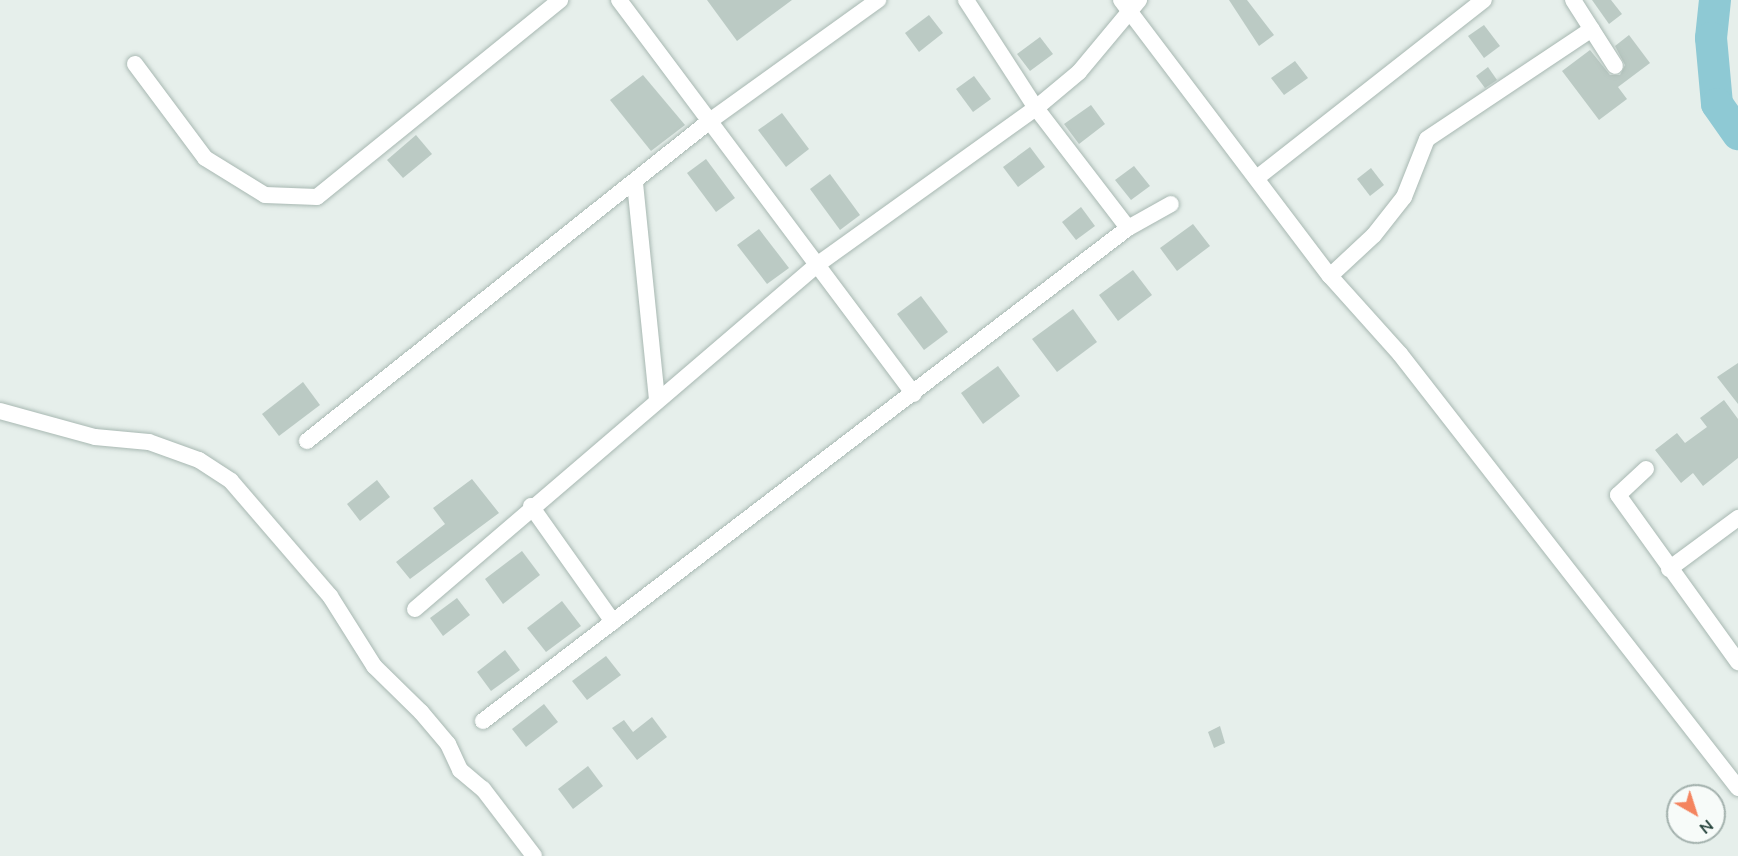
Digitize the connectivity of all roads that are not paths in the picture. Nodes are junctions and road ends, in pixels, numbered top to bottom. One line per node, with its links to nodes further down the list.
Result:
1 (560, 0): 9 (street)
2 (619, 0): 12 (street)
3 (878, 0): 12 (street)
4 (966, 0): 11 (street)
5 (1484, 0): 13 (street)
6 (1573, 0): 8 (street)
7 (1130, 4): 11 (street); 13 (street)
8 (1592, 29): 10 (street); 18 (street)
9 (135, 64)
10 (1615, 66)
11 (1036, 108): 16 (street); 17 (street)
12 (711, 120): 14 (street); 17 (street)
13 (1258, 177): 18 (street)
14 (634, 183): 20 (street); 22 (street)
15 (1171, 204): 16 (street)
16 (1128, 228): 19 (street)
17 (818, 264): 19 (street); 20 (street)
18 (1330, 276): 31 (street)
19 (914, 394): 28 (street)
20 (657, 399): 24 (street)
21 (0, 411): 32 (street)
22 (307, 441)
23 (1646, 469): 26 (street)
24 (531, 506): 27 (street); 28 (street)
25 (1738, 518): 26 (street)
26 (1669, 569): 29 (street)
27 (415, 609)
28 (613, 622): 30 (street)
29 (1738, 662)
30 (483, 721)
31 (1738, 788)
32 (534, 856)

